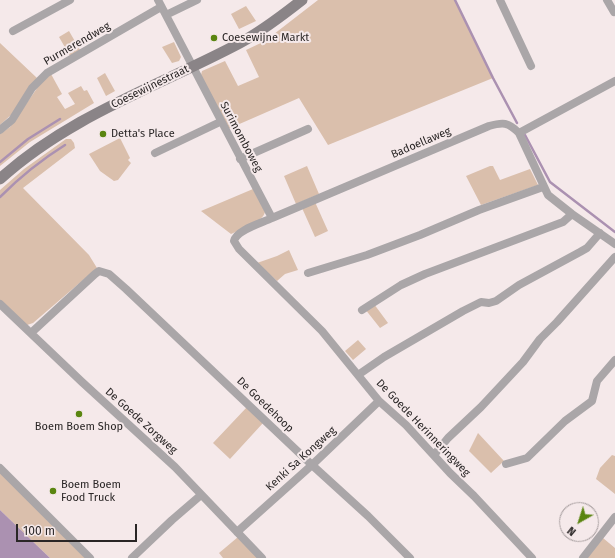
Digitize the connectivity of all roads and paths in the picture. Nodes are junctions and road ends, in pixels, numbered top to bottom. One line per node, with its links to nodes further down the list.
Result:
1 (70, 0): 9 (street)
2 (197, 0): 8 (street)
3 (302, 0): 10 (main road, Coesewijnestraat)
4 (500, 0): 11 (street)
5 (607, 0): 7 (street)
6 (160, 4): 8 (street, Surimomboweg); 15 (street, Purmerendweg)
7 (614, 12)
8 (166, 15): 10 (street, Surimomboweg)
9 (13, 31)
10 (191, 66): 13 (street, Surimomboweg); 19 (main road, Coesewijnestraat)
11 (531, 66)
12 (615, 81): 16 (street)
13 (220, 122): 17 (street); 18 (street, Surimomboweg)
14 (308, 129): 18 (street)
15 (0, 130)
16 (519, 133): 20 (street); 22 (street, Badoellaweg)
17 (155, 153)
18 (240, 159): 22 (street, Surimomboweg)
19 (0, 179)
20 (543, 187): 21 (street); 27 (street)
21 (572, 214): 23 (street); 29 (street)
22 (272, 218): 24 (street, Badoellaweg)
23 (600, 233): 25 (street); 32 (street)
24 (234, 241): 32 (street, De Goede Herinneringweg)
25 (615, 244)
26 (615, 257): 34 (street)
27 (308, 273)
28 (0, 304): 30 (street, De Goede Zorgweg)
29 (362, 310)
30 (31, 333): 36 (street, De Goedehoop); 38 (street, De Goede Zorgweg)
31 (615, 360): 35 (street)
32 (358, 375): 33 (street, De Goede Herinneringweg)
33 (379, 401): 34 (street, De Goede Herinneringweg); 36 (street, Kenki Sa Kongweg)
34 (434, 455): 45 (street, De Goede Herinneringweg)
35 (506, 464)
36 (312, 465): 40 (street, Kenki Sa Kongweg); 44 (street, De Goedehoop)
37 (0, 468): 41 (street)
38 (201, 495): 40 (street, De Goede Zorgweg); 42 (street)
39 (615, 517): 46 (street)
40 (237, 532): 43 (street, De Goede Zorgweg)
41 (90, 558)
42 (132, 558)
43 (262, 558)
44 (410, 558)
45 (532, 558)
46 (583, 558)

